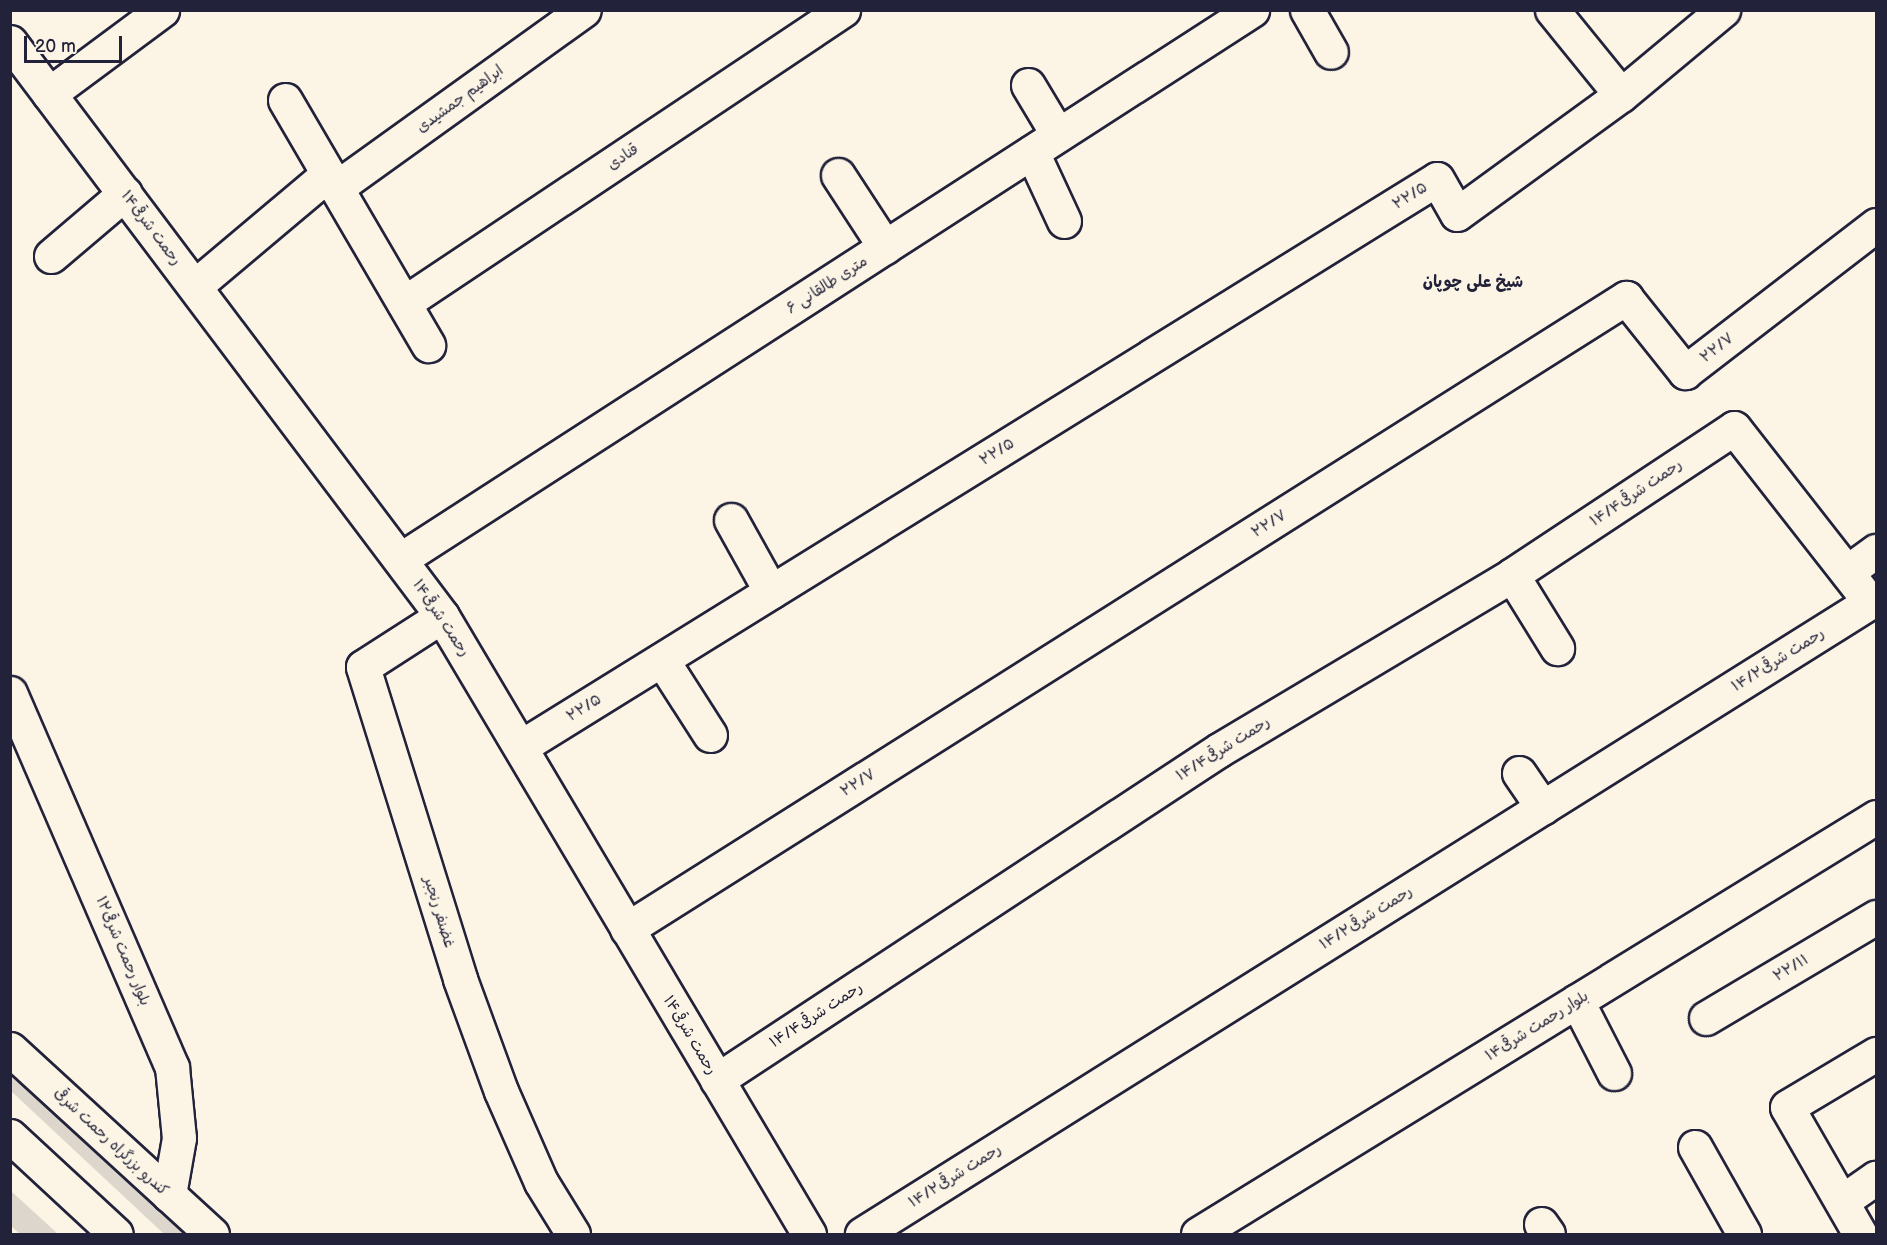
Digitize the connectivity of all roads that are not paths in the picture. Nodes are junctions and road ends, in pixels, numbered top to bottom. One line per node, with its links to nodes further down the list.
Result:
1 (162, 10): 12 (main road)
2 (584, 10): 8 (main road, ابراهیم جمشیدی)
3 (843, 10): 24 (main road, قنادی)
4 (1307, 10): 10 (main road)
5 (1552, 10): 13 (main road)
6 (1721, 11): 13 (main road)
7 (1238, 14): 15 (main road, ۶ متری طالقانی)
8 (550, 20): 17 (main road, ابراهیم جمشیدی)
9 (10, 42): 12 (main road, ۱۴رحمت شرقی)
10 (1331, 52)
11 (1028, 85): 15 (main road)
12 (49, 94): 18 (main road, ۱۴رحمت شرقی)
13 (1621, 95): 31 (main road, ۲۲/۵)
14 (285, 100): 17 (main road)
15 (1045, 144): 19 (main road); 21 (main road, ۶ متری طالقانی)
16 (838, 174): 21 (main road)
17 (332, 181): 23 (main road, ابراهیم جمشیدی); 24 (main road)
18 (125, 193): 22 (main road); 23 (main road, ۱۴رحمت شرقی)
19 (1064, 221)
20 (1876, 225): 42 (main road, ۲۲/۷)
21 (885, 247): 28 (main road, ۶ متری طالقانی)
22 (51, 256)
23 (195, 286): 28 (main road, ۱۴رحمت شرقی)
24 (404, 303): 25 (main road)
25 (428, 345)
26 (731, 520): 31 (main road)
27 (1876, 551): 29 (main road)
28 (402, 559): 32 (main road, ۱۴رحمت شرقی)
29 (1847, 572): 30 (main road, ۱۴/۴رحمت شرقی); 39 (main road, ۱۴/۲رحمت شرقی)
30 (1512, 575): 33 (main road); 48 (main road, ۱۴/۴رحمت شرقی)
31 (771, 592): 34 (main road, ۲۲/۵)
32 (442, 616): 37 (main road, ۱۴رحمت شرقی); 56 (main road, غضنفر رنجبر)
33 (1557, 648)
34 (662, 660): 36 (main road); 37 (main road, ۲۲/۵)
35 (10, 693): 52 (main road, بلوار رحمت شرقی۱۲)
36 (710, 735)
37 (522, 746): 42 (main road, ۱۴رحمت شرقی)
38 (1519, 773): 39 (main road)
39 (1543, 808): 58 (main road, ۱۴/۲رحمت شرقی)
40 (1876, 817): 43 (main road, بلوار رحمت شرقی۱۴)
41 (1876, 917): 44 (main road, ۲۲/۱۱)
42 (627, 929): 48 (main road, ۱۴رحمت شرقی)
43 (1577, 1001): 47 (main road); 59 (main road, بلوار رحمت شرقی۱۴)
44 (1706, 1018)
45 (10, 1049): 52 (main road, کندرو بزرگراه رحمت شرقی)
46 (1876, 1054): 53 (main road)
47 (1614, 1073)
48 (717, 1080): 57 (main road, ۱۴رحمت شرقی)
49 (10, 1136): 54 (main road)
50 (1695, 1147): 60 (main road)
51 (1876, 1178): 53 (main road)
52 (170, 1195): 55 (main road, کندرو بزرگراه رحمت شرقی)
53 (1844, 1200): 61 (main road)
54 (116, 1234)
55 (212, 1234)
56 (573, 1234)
57 (810, 1234)
58 (862, 1234)
59 (1198, 1234)
60 (1744, 1234)
61 (1860, 1234)

